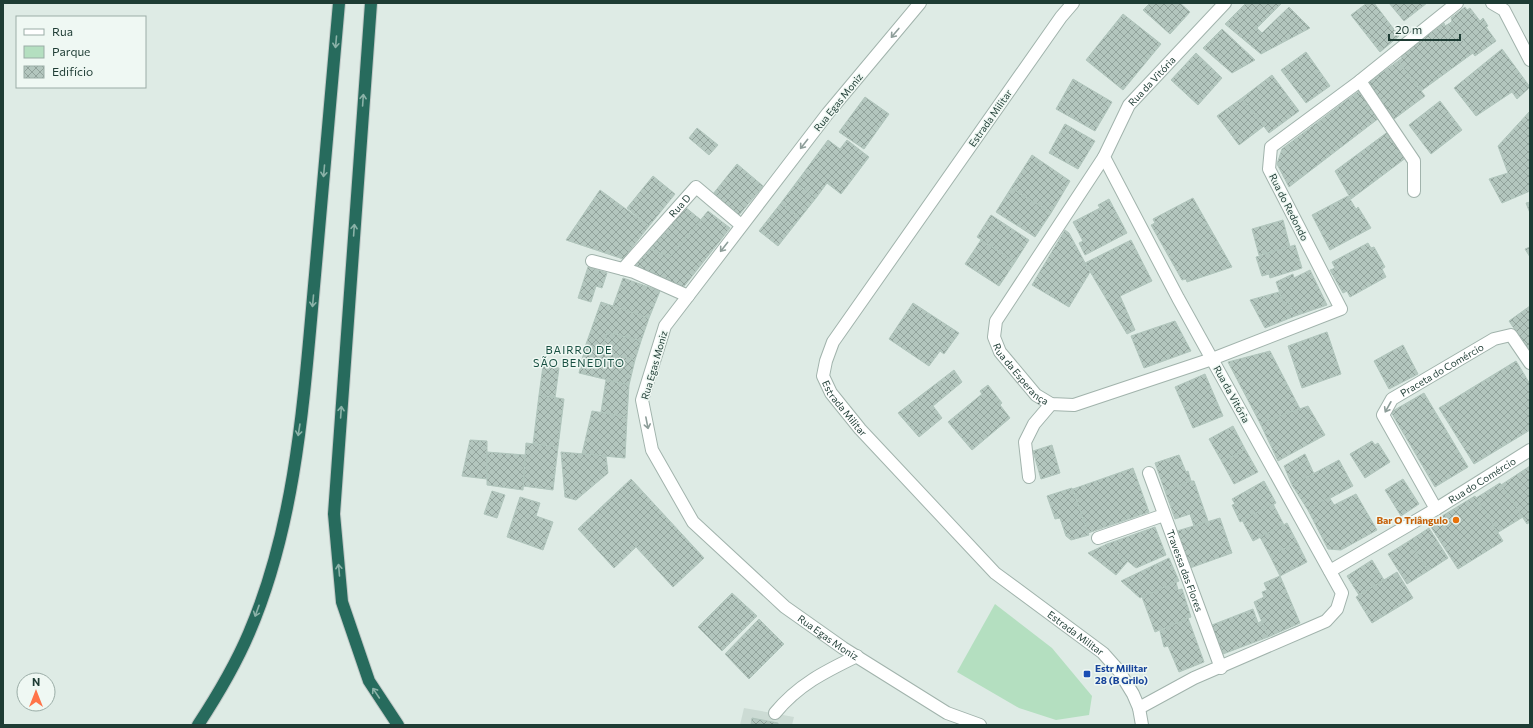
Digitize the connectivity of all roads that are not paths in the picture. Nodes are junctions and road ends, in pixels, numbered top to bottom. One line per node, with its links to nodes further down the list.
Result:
1 (339, 3): 30 (highway, one-way to 30)
2 (371, 3): 31 (highway, one-way to 2)
3 (920, 3): 12 (street, Rua Egas Moniz, one-way to 12)
4 (1073, 3): 28 (street, Estrada Militar)
5 (1224, 3): 10 (street, Rua da Vitória)
6 (1457, 3): 9 (street, Rua do Redondo)
7 (1492, 3): 8 (street)
8 (1530, 60)
9 (1360, 81): 11 (street); 16 (street, Rua do Redondo)
10 (1104, 157): 16 (street, Rua da Vitória); 18 (street, Rua da Esperança)
11 (1414, 191)
12 (741, 225): 14 (street, Rua D); 15 (street, Rua Egas Moniz, one-way to 15)
13 (592, 261): 14 (street)
14 (623, 269): 15 (street)
15 (688, 296): 26 (street, Rua Egas Moniz, one-way to 26)
16 (1212, 358): 18 (street, Rua da Esperança); 25 (street, Rua da Vitória)
17 (1530, 363): 22 (street, Praceta do Comércio, one-way to 22)
18 (1051, 404): 21 (street)
19 (1530, 450): 22 (street, Rua do Comércio)
20 (1149, 473): 23 (street, Travessa das Flores)
21 (1029, 478)
22 (1436, 509): 25 (street, Rua do Comércio)
23 (1164, 515): 24 (street); 27 (street, Travessa das Flores)
24 (1098, 538)
25 (1330, 571): 27 (street, Rua da Vitória)
26 (857, 656): 29 (street); 32 (street, Rua Egas Moniz)
27 (1221, 668): 28 (street, Rua da Vitória)
28 (1139, 708): 33 (street, Estrada Militar)
29 (775, 714)
30 (198, 725)
31 (398, 725)
32 (980, 725)
33 (1142, 725)

